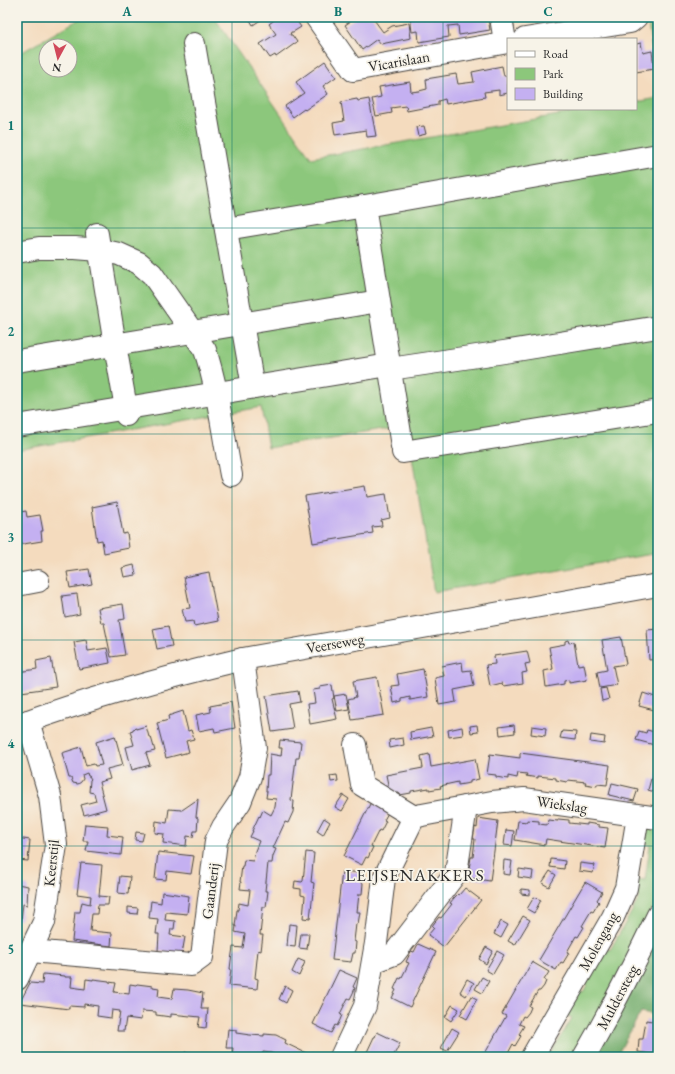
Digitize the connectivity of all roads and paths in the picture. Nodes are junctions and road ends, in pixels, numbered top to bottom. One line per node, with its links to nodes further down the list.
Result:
1 (316, 17): 7 (street, Vicarislaan)
2 (501, 17): 5 (street)
3 (636, 17): 4 (street, Vicarislaan)
4 (582, 24): 6 (street, Vicarislaan)
5 (512, 38)
6 (525, 38)
7 (507, 42)
8 (194, 44): 11 (street)
9 (658, 154): 10 (street)
10 (364, 206): 11 (street); 14 (street)
11 (226, 229): 15 (street)
12 (98, 242): 13 (street); 17 (street); 18 (street)
13 (17, 252)
14 (379, 301): 15 (street); 20 (street)
15 (242, 324): 17 (street); 21 (street)
16 (658, 327): 20 (street)
17 (193, 332): 18 (street); 22 (street)
18 (115, 345): 19 (street); 24 (street)
19 (17, 361)
20 (390, 367): 21 (street); 23 (street)
21 (253, 387): 22 (street)
22 (216, 394): 24 (street); 26 (street)
23 (658, 411)
24 (126, 412): 25 (street)
25 (17, 426)
26 (231, 475)
27 (658, 585): 28 (street, Veerseweg)
28 (243, 659): 29 (street, Veerseweg); 35 (street, Gaanderij)
29 (22, 723): 35 (street, Keerstijl)
30 (355, 745): 32 (street)
31 (466, 807): 32 (street, Wiekslag); 33 (street, Wiekslag); 36 (street)
32 (414, 817): 36 (street)
33 (648, 817): 39 (street, Molengang)
34 (658, 915): 40 (street, Muldersteeg)
35 (31, 951): 37 (street, Keerstijl)
36 (372, 962): 38 (street)
37 (17, 979)
38 (341, 1057)
39 (532, 1057)
40 (584, 1057)

